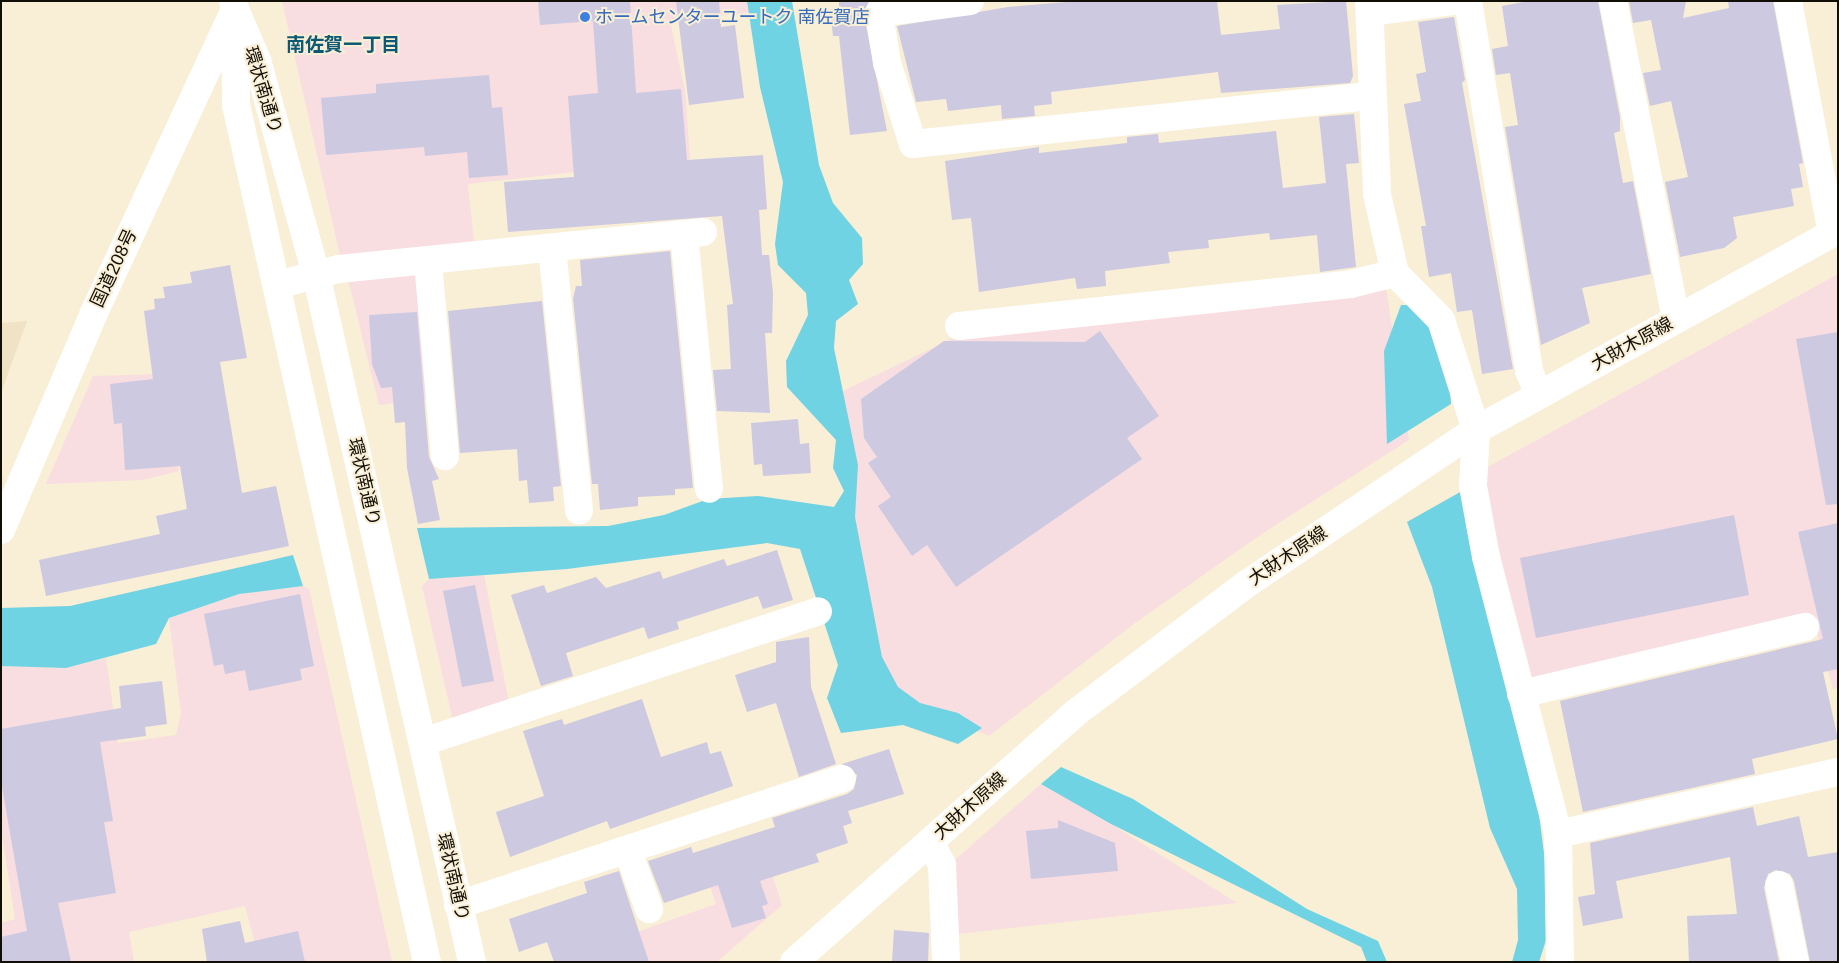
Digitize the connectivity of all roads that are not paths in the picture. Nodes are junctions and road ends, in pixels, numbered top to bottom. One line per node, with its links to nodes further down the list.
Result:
1 (970, 1): 8 (main road)
2 (1454, 1): 7 (main road)
3 (1468, 1): 17 (main road)
4 (1613, 1): 15 (main road)
5 (1788, 1): 9 (main road)
6 (236, 4): 13 (main road, 環状南通り); 14 (main road, 環状南通り); 22 (main road, 国道208号)
7 (1370, 6): 8 (main road)
8 (1372, 96): 12 (main road)
9 (1835, 232): 15 (main road, 大財木原線)
10 (552, 248): 11 (main road); 20 (main road); 21 (main road)
11 (428, 262): 13 (main road); 19 (main road)
12 (1394, 273): 16 (main road); 18 (main road)
13 (316, 274): 14 (main road); 26 (main road, 環状南通り)
14 (277, 285): 35 (main road, 環状南通り)
15 (1676, 320): 17 (main road, 大財木原線)
16 (959, 326)
17 (1539, 395): 18 (main road, 大財木原線)
18 (1476, 430): 25 (main road); 30 (main road, 大財木原線)
19 (445, 456)
20 (709, 488)
21 (579, 511)
22 (1, 530)
23 (818, 611): 26 (main road)
24 (1805, 627): 25 (main road)
25 (1521, 694): 29 (main road)
26 (423, 742): 33 (main road, 環状南通り)
27 (1838, 772): 29 (main road)
28 (842, 779): 31 (main road)
29 (1558, 834): 39 (main road)
30 (930, 842): 37 (main road, 大財木原線); 38 (main road)
31 (628, 851): 33 (main road); 34 (main road)
32 (1779, 885): 40 (main road)
33 (458, 905): 36 (main road, 環状南通り)
34 (649, 909)
35 (427, 962)
36 (472, 962)
37 (794, 962)
38 (946, 962)
39 (1560, 962)
40 (1795, 962)

